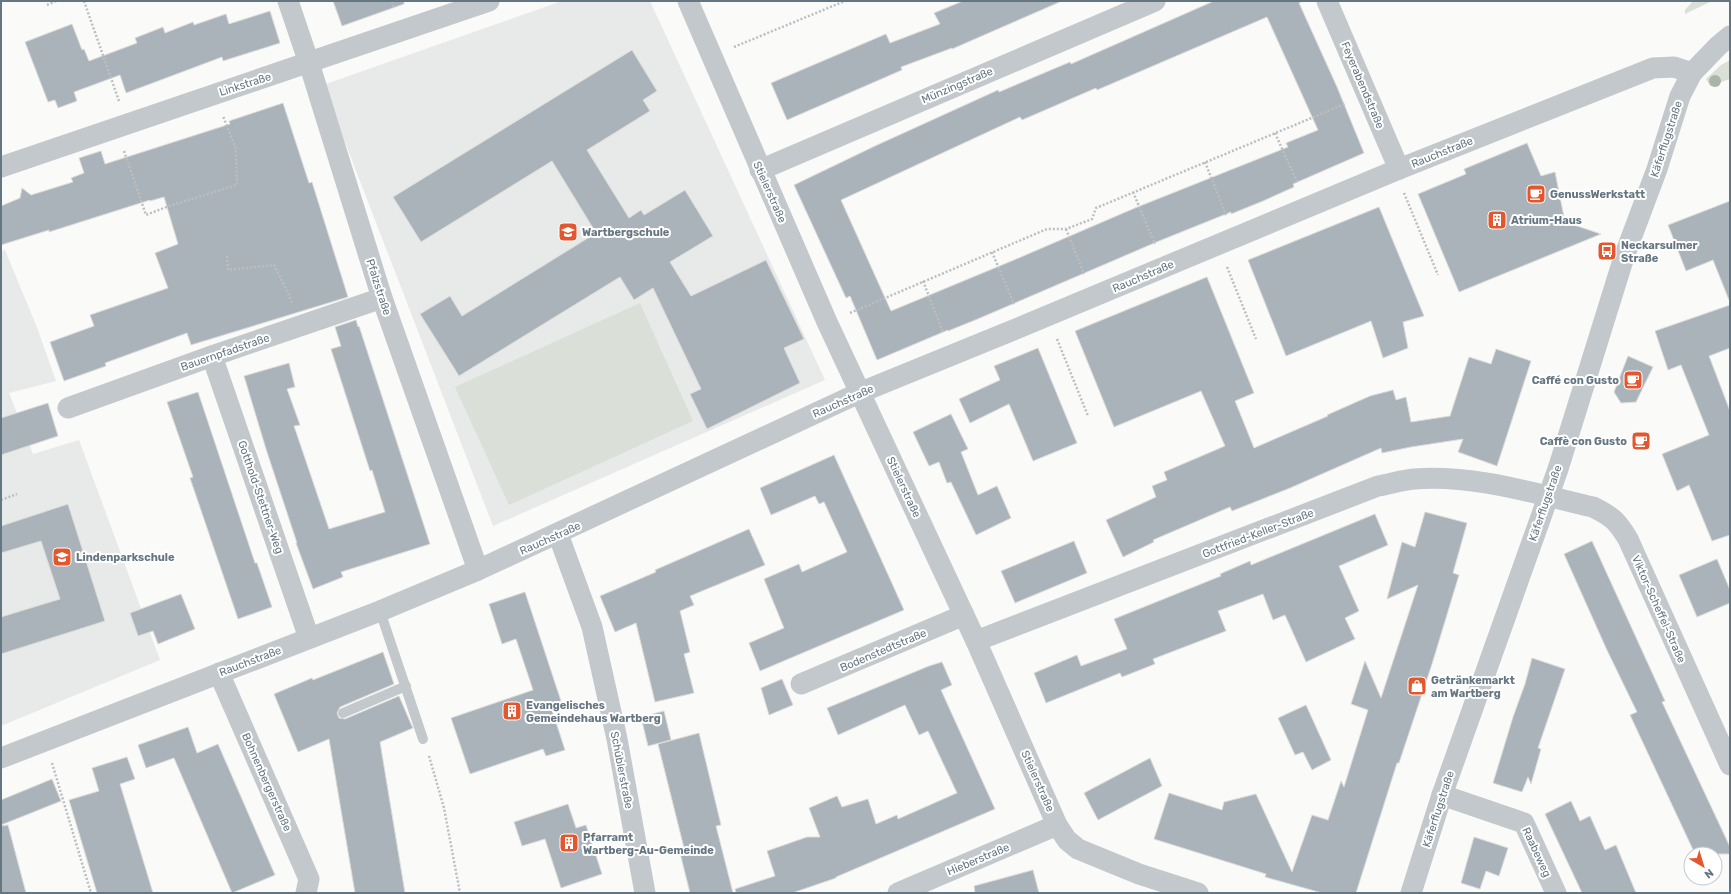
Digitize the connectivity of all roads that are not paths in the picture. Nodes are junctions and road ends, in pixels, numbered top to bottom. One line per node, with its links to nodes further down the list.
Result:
1 (288, 1): 7 (street, Pfalzstraße)
2 (489, 1): 7 (street, Linkstraße)
3 (688, 1): 10 (street, Stielerstraße)
4 (1155, 1): 10 (street, Münzingstraße)
5 (1327, 1): 11 (street, Feyerabendstraße)
6 (1730, 36): 8 (street, Käferflugstraße)
7 (309, 63): 9 (street, Linkstraße); 12 (street, Pfalzstraße)
8 (1692, 73): 11 (street, Rauchstraße); 16 (street, Käferflugstraße)
9 (1, 167)
10 (760, 170): 14 (street, Stielerstraße)
11 (1397, 170): 14 (street, Rauchstraße)
12 (382, 298): 13 (street, Bauernpfadstraße); 18 (street, Pfalzstraße)
13 (212, 356): 15 (street, Bauernpfadstraße); 21 (street, Gotthold-Stettner-Weg)
14 (859, 393): 17 (street, Rauchstraße); 20 (street, Stielerstraße)
15 (68, 408)
16 (1548, 496): 22 (street, Gottfried-Keller-Straße); 29 (street, Viktor-Scheffel-Straße); 30 (street, Käferflugstraße)
17 (558, 534): 18 (street, Rauchstraße); 33 (street, Schüblerstraße)
18 (478, 570): 19 (street, Rauchstraße)
19 (380, 611): 21 (street, Rauchstraße); 25 (lane)
20 (964, 615): 22 (street, Stielerstraße); 24 (street, Bodenstedtstraße)
21 (309, 638): 23 (street, Rauchstraße)
22 (976, 641): 31 (street, Stielerstraße)
23 (218, 673): 28 (street, Rauchstraße); 32 (street, Bohnenbergerstraße)
24 (801, 684)
25 (406, 686): 26 (lane); 27 (lane)
26 (343, 713)
27 (423, 739)
28 (1, 758)
29 (1730, 765)
30 (1442, 795): 36 (street, Käferflugstraße); 37 (street, Raabeweg)
31 (1057, 825): 34 (street, Hieberstraße); 35 (street, Stielerstraße)
32 (306, 893)
33 (645, 893)
34 (898, 893)
35 (1198, 893)
36 (1411, 893)
37 (1556, 893)

